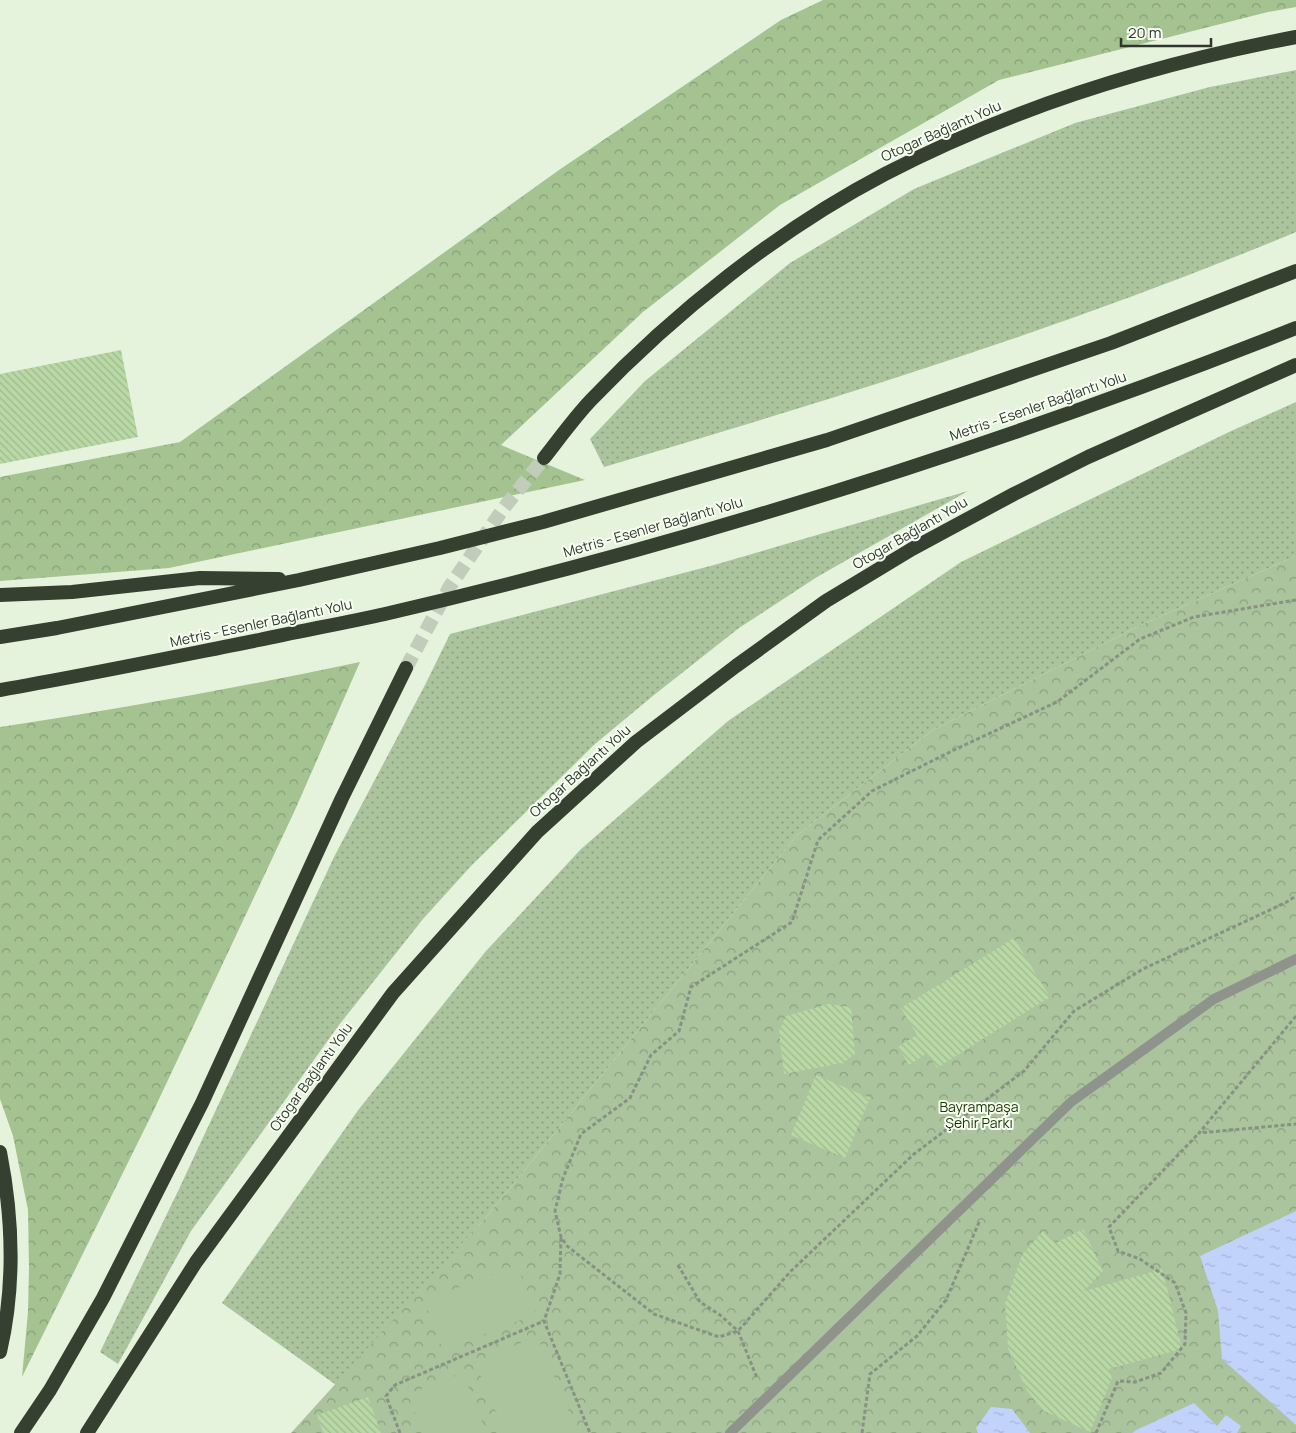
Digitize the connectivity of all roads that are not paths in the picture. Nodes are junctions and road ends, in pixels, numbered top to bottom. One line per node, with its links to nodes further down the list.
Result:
1 (1296, 38): 5 (highway, Otogar Bağlantı Yolu)
2 (1296, 271): 6 (highway)
3 (1296, 328): 10 (highway, Metris - Esenler Bağlantı Yolu)
4 (1296, 365): 15 (highway, Otogar Bağlantı Yolu)
5 (544, 458)
6 (299, 580): 7 (highway); 8 (highway)
7 (0, 595)
8 (0, 637)
9 (406, 668): 14 (highway)
10 (0, 690)
11 (1296, 959): 16 (lane)
12 (0, 1152): 13 (highway)
13 (0, 1352)
14 (21, 1433)
15 (87, 1433)
16 (730, 1433)

